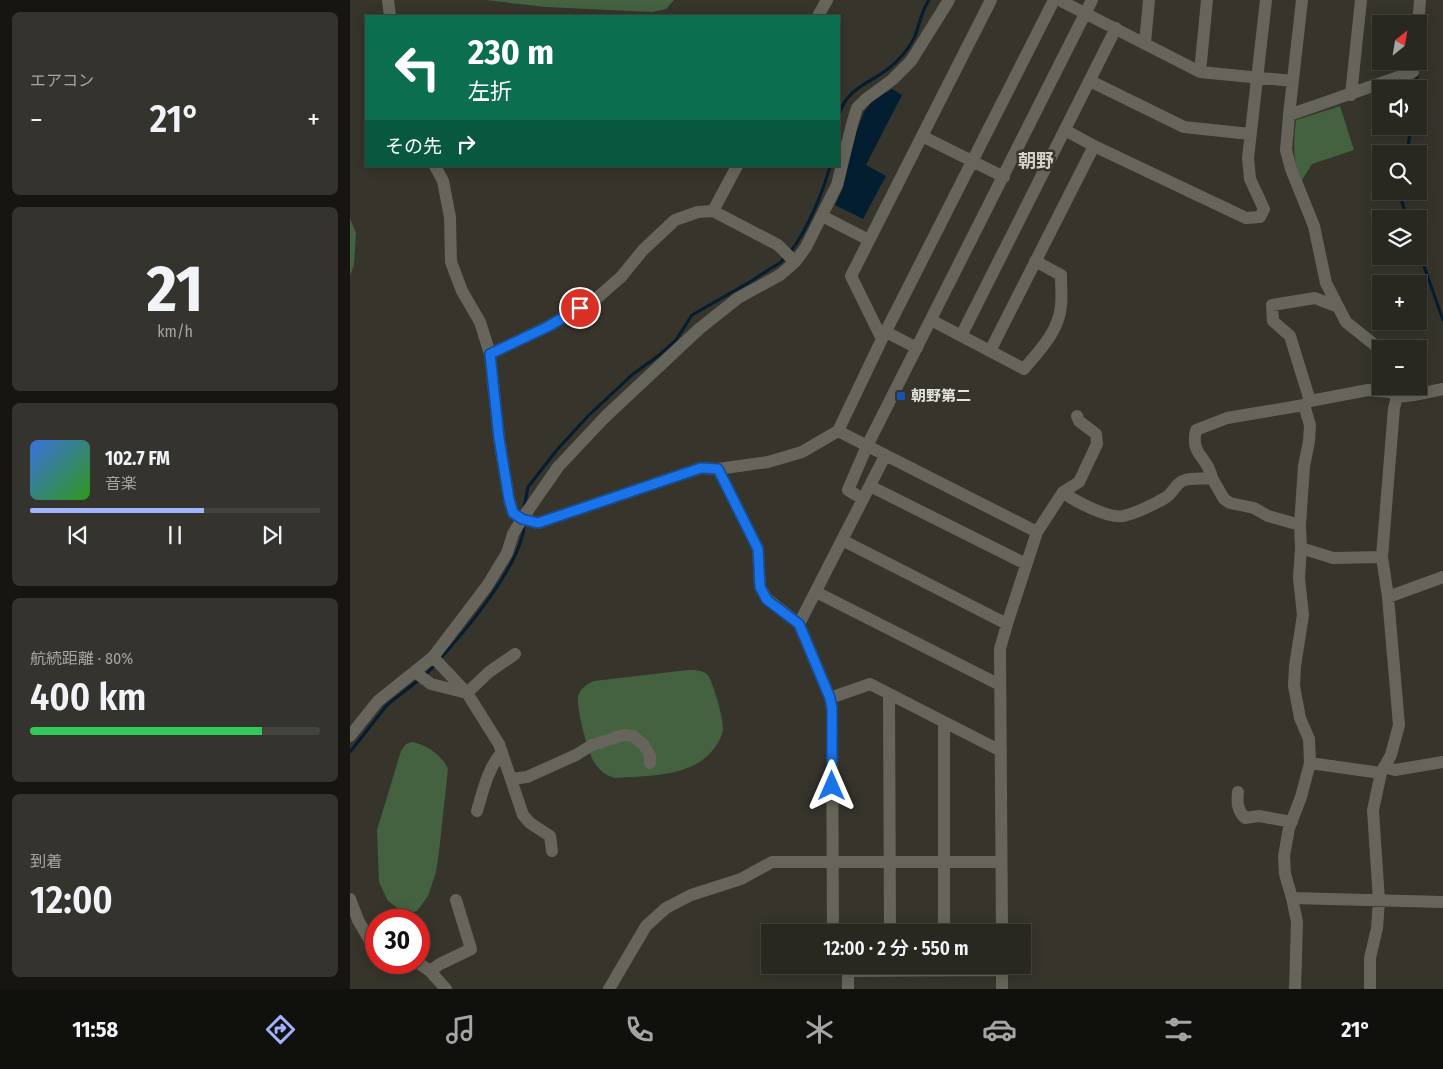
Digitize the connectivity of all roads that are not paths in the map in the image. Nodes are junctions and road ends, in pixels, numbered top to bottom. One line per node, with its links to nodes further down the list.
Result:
1 (388, 0): 15 (street)
2 (827, 0): 16 (street)
3 (949, 0): 36 (street)
4 (991, 0): 29 (street)
5 (1054, 0): 31 (street)
6 (1059, 0): 14 (street)
7 (1092, 0): 14 (street)
8 (1149, 0): 19 (street)
9 (1207, 0): 21 (street)
10 (1266, 0): 22 (street)
11 (1302, 0): 24 (street)
12 (1362, 0): 25 (street)
13 (1420, 0): 17 (street)
14 (1086, 13): 18 (street); 34 (street)
15 (390, 15)
16 (819, 15)
17 (1419, 15)
18 (1116, 28): 19 (street); 23 (street)
19 (1145, 43): 21 (street)
20 (1413, 70): 25 (street)
21 (1200, 72): 22 (street)
22 (1257, 77): 24 (street); 28 (street)
23 (1090, 81): 27 (street); 28 (street)
24 (1293, 81): 26 (street)
25 (1351, 95): 26 (street)
26 (1289, 116): 40 (street)
27 (1065, 130): 30 (street); 43 (street)
28 (1250, 134): 30 (street)
29 (922, 136): 31 (street); 37 (street)
30 (1094, 146): 38 (street)
31 (972, 161): 34 (street); 42 (street)
32 (436, 167): 47 (street)
33 (736, 167): 35 (street)
34 (1004, 177): 41 (street)
35 (713, 210): 39 (street); 47 (street)
36 (822, 216): 37 (street); 39 (street)
37 (869, 240): 42 (street)
38 (1035, 261): 46 (street); 46 (street)
39 (795, 262): 62 (street)
40 (1338, 307): 44 (street); 52 (street)
41 (931, 320): 43 (street); 45 (street)
42 (884, 336): 45 (street); 54 (street)
43 (962, 336): 46 (street)
44 (1372, 343)
45 (917, 348): 55 (street)
46 (990, 351)
47 (490, 354): 62 (street)
48 (1443, 389): 50 (street)
49 (1372, 390): 52 (street)
50 (1427, 392)
51 (1396, 395): 67 (street)
52 (1307, 403): 58 (street); 63 (street)
53 (1077, 416): 60 (street)
54 (838, 431): 55 (street); 57 (street)
55 (867, 446): 56 (street); 61 (street)
56 (885, 456): 59 (street); 64 (street)
57 (718, 469): 62 (street); 72 (street)
58 (1212, 478): 60 (street); 63 (street)
59 (870, 486): 61 (street); 68 (street)
60 (1063, 492): 64 (street)
61 (864, 499): 65 (street)
62 (522, 519): 75 (street)
63 (1300, 525): 66 (street)
64 (1037, 532): 68 (street)
65 (842, 540): 70 (street); 73 (street)
66 (1302, 548): 67 (street); 87 (street)
67 (1382, 557): 71 (street)
68 (1026, 564): 73 (street)
69 (1443, 577): 71 (street)
70 (816, 592): 72 (street); 77 (street)
71 (1388, 597): 88 (street)
72 (799, 624): 80 (street)
73 (1006, 624): 77 (street)
74 (515, 654): 78 (street)
75 (434, 658): 76 (street); 78 (street)
76 (415, 672): 78 (street); 82 (street)
77 (1000, 685): 83 (street)
78 (466, 693): 84 (street)
79 (889, 694): 80 (street); 81 (street); 94 (street)
80 (830, 698): 97 (street)
81 (944, 722): 83 (street); 95 (street)
82 (350, 736)
83 (1001, 751): 96 (street)
84 (502, 752): 89 (street); 91 (street)
85 (1443, 762): 88 (street)
86 (650, 763): 89 (street)
87 (1310, 763): 88 (street); 92 (street)
88 (1383, 770): 101 (street)
89 (511, 779): 93 (street)
90 (1238, 792): 92 (street)
91 (477, 811)
92 (1292, 822): 98 (street)
93 (552, 851)
94 (890, 862): 95 (street); 97 (street); 104 (street)
95 (945, 862): 96 (street); 105 (street)
96 (1001, 862): 106 (street)
97 (832, 863): 103 (street); 112 (street)
98 (1292, 898): 101 (street); 115 (street)
99 (350, 899): 107 (street)
100 (456, 900): 108 (street)
101 (1379, 900): 102 (street); 116 (street)
102 (1443, 902)
103 (833, 924)
104 (890, 924)
105 (944, 924)
106 (1002, 924)
107 (365, 932)
108 (430, 971): 111 (street)
109 (845, 974): 113 (street)
110 (1002, 974): 114 (street)
111 (446, 989)
112 (610, 989)
113 (848, 989)
114 (1002, 989)
115 (1295, 989)
116 (1370, 989)

